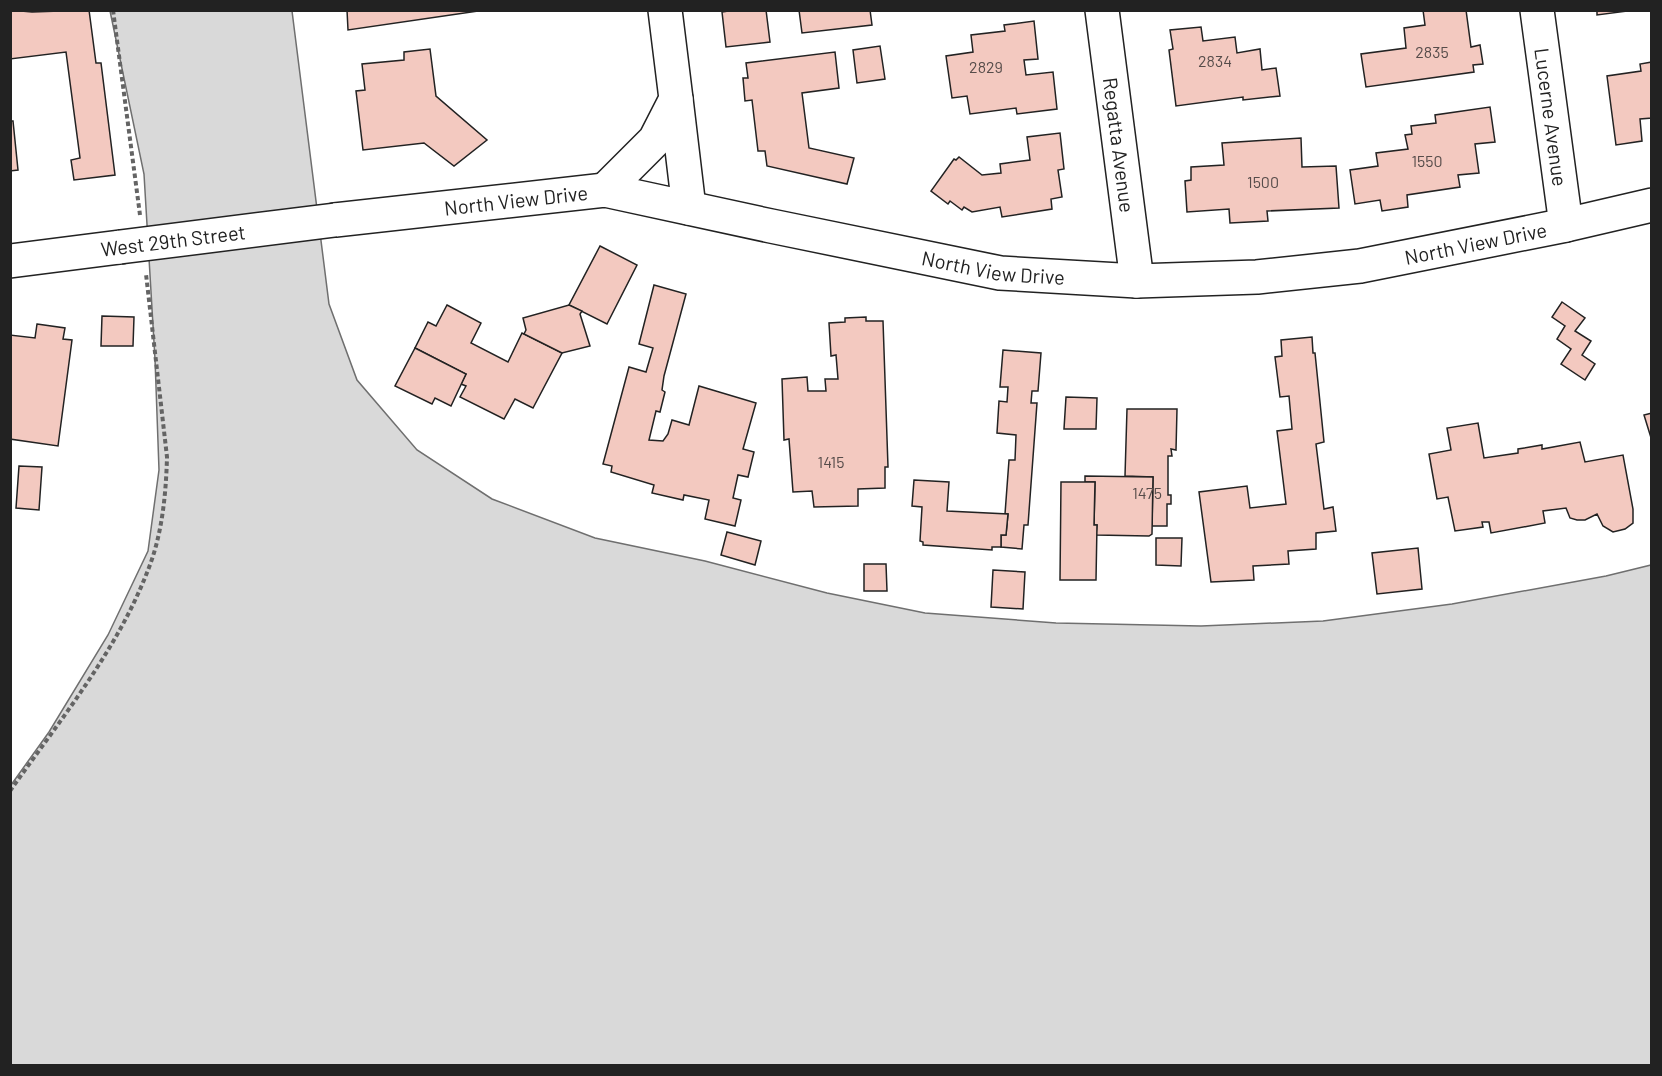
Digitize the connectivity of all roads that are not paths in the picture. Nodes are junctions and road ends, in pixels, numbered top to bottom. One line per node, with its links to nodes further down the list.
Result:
1 (665, 10): 4 (street)
2 (1102, 10): 11 (street, Regatta Avenue)
3 (1537, 10): 9 (street, Lucerne Avenue)
4 (676, 99): 5 (street); 7 (street)
5 (605, 190): 7 (street, North View Drive); 8 (street, North View Drive)
6 (1652, 205): 9 (street, North View Drive)
7 (689, 208): 11 (street, North View Drive)
8 (335, 220): 10 (street, West 29th Street, bridge)
9 (1566, 225): 11 (street, North View Drive)
10 (10, 261)
11 (1137, 281)

